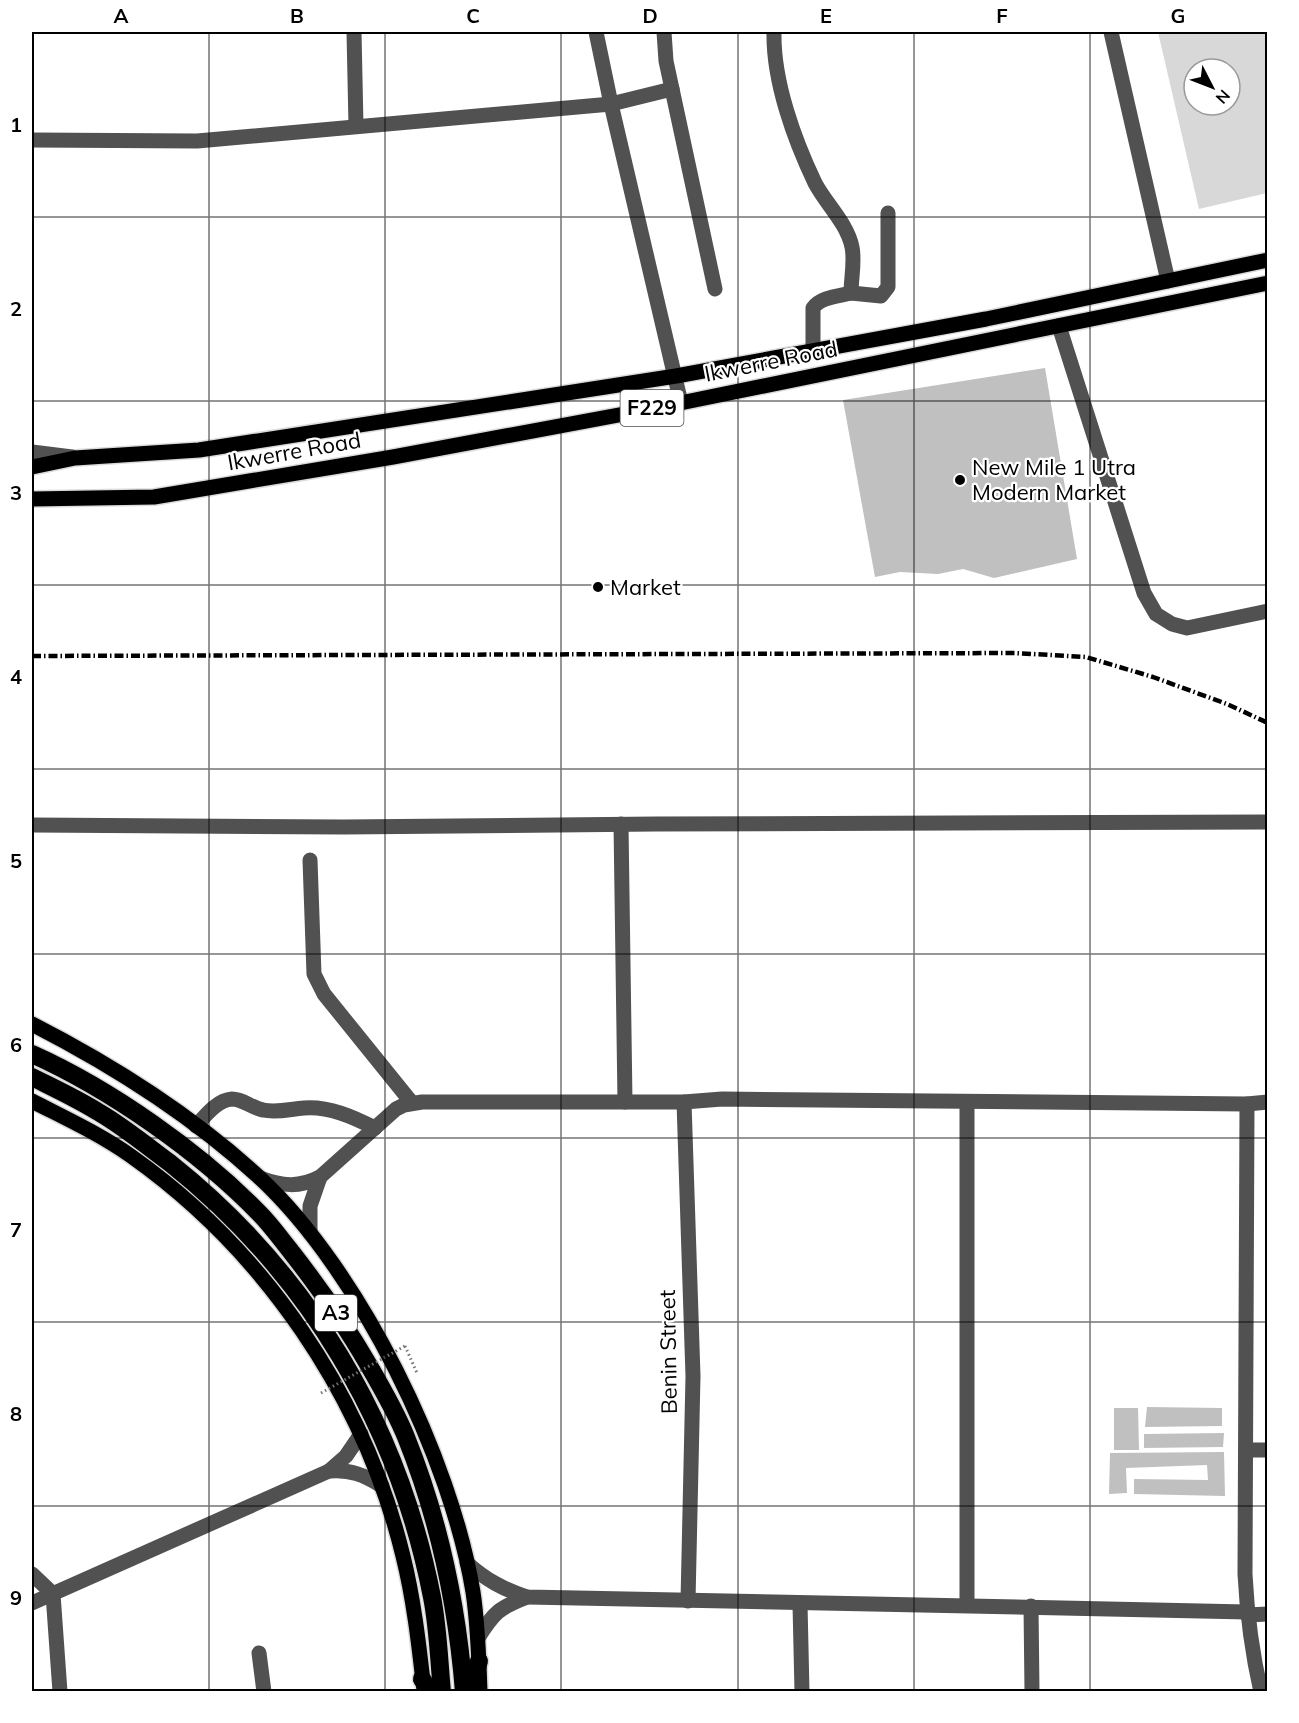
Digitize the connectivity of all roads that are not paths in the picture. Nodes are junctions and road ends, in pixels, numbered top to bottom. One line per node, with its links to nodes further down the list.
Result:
1 (354, 32): 8 (street)
2 (596, 32): 7 (street)
3 (664, 32): 6 (street)
4 (774, 32): 15 (street)
5 (1111, 32): 12 (street)
6 (672, 89): 7 (street); 14 (street)
7 (611, 104): 8 (street); 18 (street)
8 (356, 126): 9 (street)
9 (32, 140)
10 (888, 213): 15 (street)
11 (1268, 260): 12 (main road, Ikwerre Road / F229)
12 (1168, 281): 17 (main road, Ikwerre Road / F229)
13 (1268, 283): 16 (main road, Ikwerre Road / F229)
14 (715, 289)
15 (851, 293): 17 (street)
16 (1059, 326): 19 (main road, Ikwerre Road / F229); 24 (street)
17 (813, 350): 18 (main road, Ikwerre Road / F229)
18 (676, 376): 19 (street); 21 (main road, Ikwerre Road / F229)
19 (681, 402): 23 (main road, Ikwerre Road / F229)
20 (32, 452): 21 (street, Ikwerre Road)
21 (75, 458): 22 (main road, F229)
22 (32, 467)
23 (32, 499)
24 (1268, 611)
25 (1268, 822): 26 (street)
26 (621, 824): 27 (street); 33 (street)
27 (32, 825)
28 (310, 860): 37 (street)
29 (32, 1024): 39 (main road)
30 (32, 1054): 63 (highway, A3)
31 (32, 1077): 62 (highway, A3)
32 (32, 1101): 44 (main road)
33 (625, 1102): 34 (street); 37 (street)
34 (684, 1102): 35 (street); 53 (street, Benin Street)
35 (967, 1102): 38 (street); 56 (street)
36 (1268, 1102): 38 (street)
37 (412, 1103): 40 (street)
38 (1247, 1104): 45 (street)
39 (196, 1126): 40 (street); 42 (main road)
40 (375, 1128): 41 (street)
41 (320, 1177): 42 (street); 43 (street)
42 (260, 1178): 43 (main road)
43 (310, 1233): 49 (main road)
44 (361, 1434): 47 (street); 48 (main road)
45 (1246, 1450): 46 (street); 58 (street)
46 (1268, 1450)
47 (329, 1471): 48 (street); 51 (street)
48 (382, 1486): 64 (main road)
49 (467, 1563): 52 (street); 60 (main road)
50 (32, 1574): 51 (street)
51 (53, 1594): 54 (street); 66 (street)
52 (527, 1597): 53 (street); 60 (street)
53 (688, 1601): 55 (street)
54 (32, 1603)
55 (800, 1604): 56 (street); 69 (street)
56 (967, 1605): 57 (street)
57 (1031, 1606): 58 (street); 70 (street)
58 (1247, 1613): 59 (street); 71 (street)
59 (1268, 1614)
60 (478, 1638): 63 (main road)
61 (259, 1653): 67 (street)
62 (439, 1660): 64 (highway); 68 (highway, A3)
63 (470, 1660): 65 (highway, A3)
64 (426, 1688)
65 (473, 1690)
66 (60, 1692)
67 (264, 1692)
68 (442, 1692)
69 (802, 1692)
70 (1032, 1692)
71 (1261, 1692)

